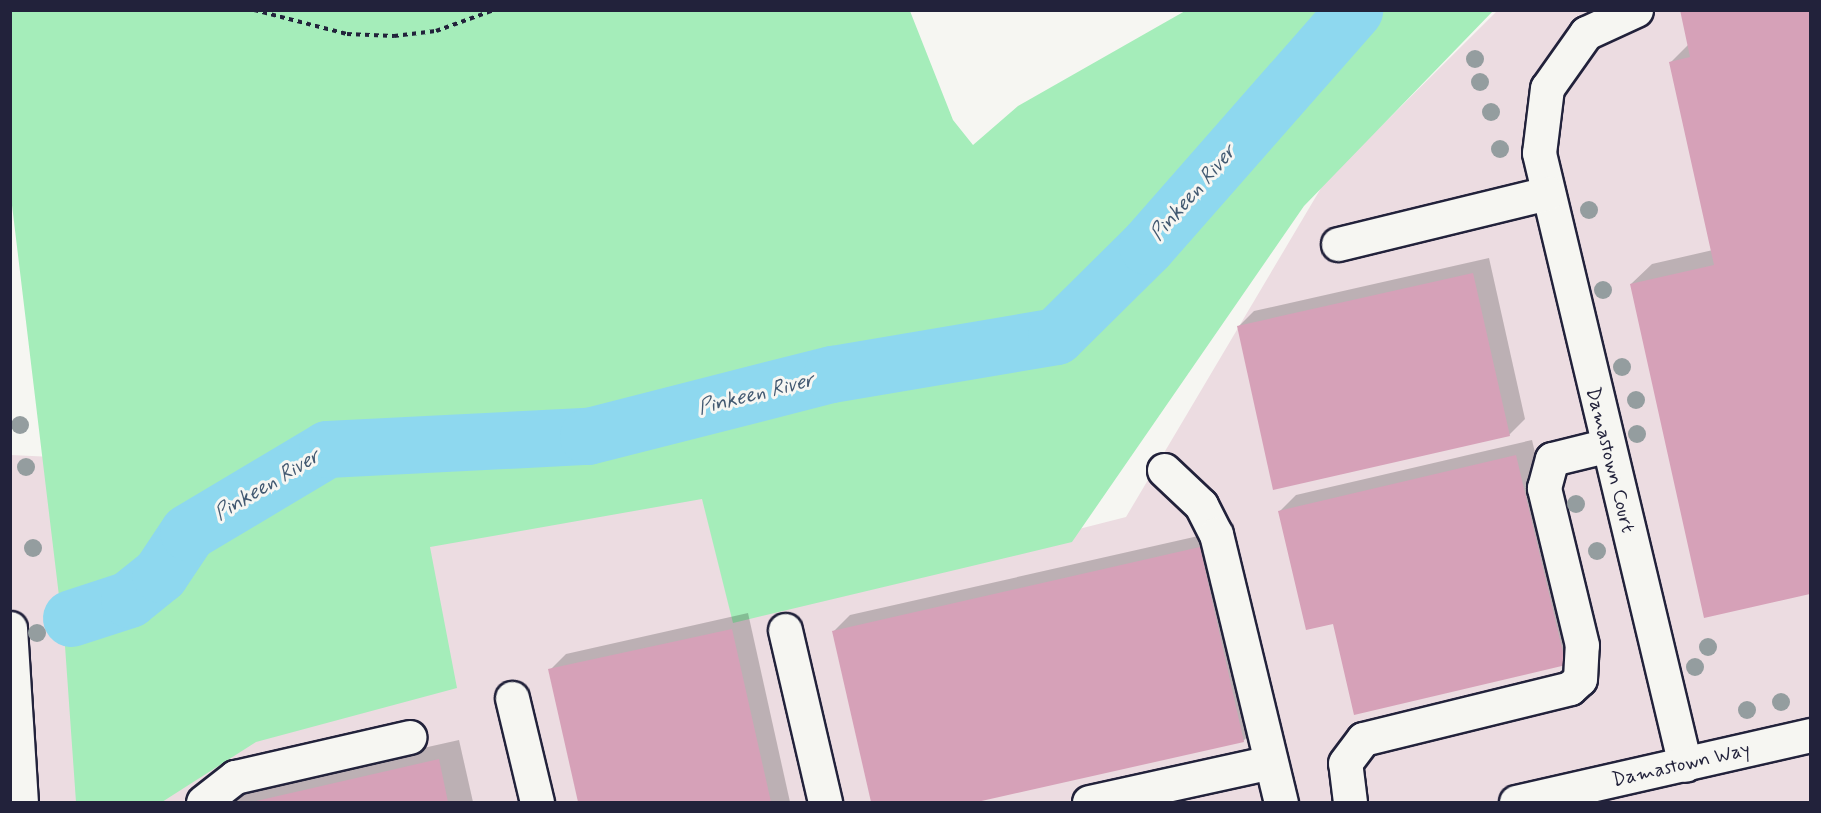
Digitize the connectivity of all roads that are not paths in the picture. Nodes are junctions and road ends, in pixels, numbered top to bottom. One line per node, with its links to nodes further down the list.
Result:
1 (1636, 10): 2 (street, Damastown Court)
2 (1548, 193): 3 (street); 4 (street, Damastown Court)
3 (1338, 244)
4 (1605, 446): 12 (street, Damastown Court); 19 (street)
5 (1164, 470): 11 (street)
6 (10, 628): 13 (street)
7 (785, 630): 16 (street)
8 (512, 698): 15 (street)
9 (1810, 735): 12 (street, Damastown Way)
10 (409, 737): 14 (street)
11 (1271, 762): 17 (street); 18 (street)
12 (1685, 765): 20 (street, Damastown Way)
13 (21, 802)
14 (203, 802)
15 (537, 802)
16 (825, 802)
17 (1089, 802)
18 (1281, 802)
19 (1350, 802)
20 (1516, 802)

